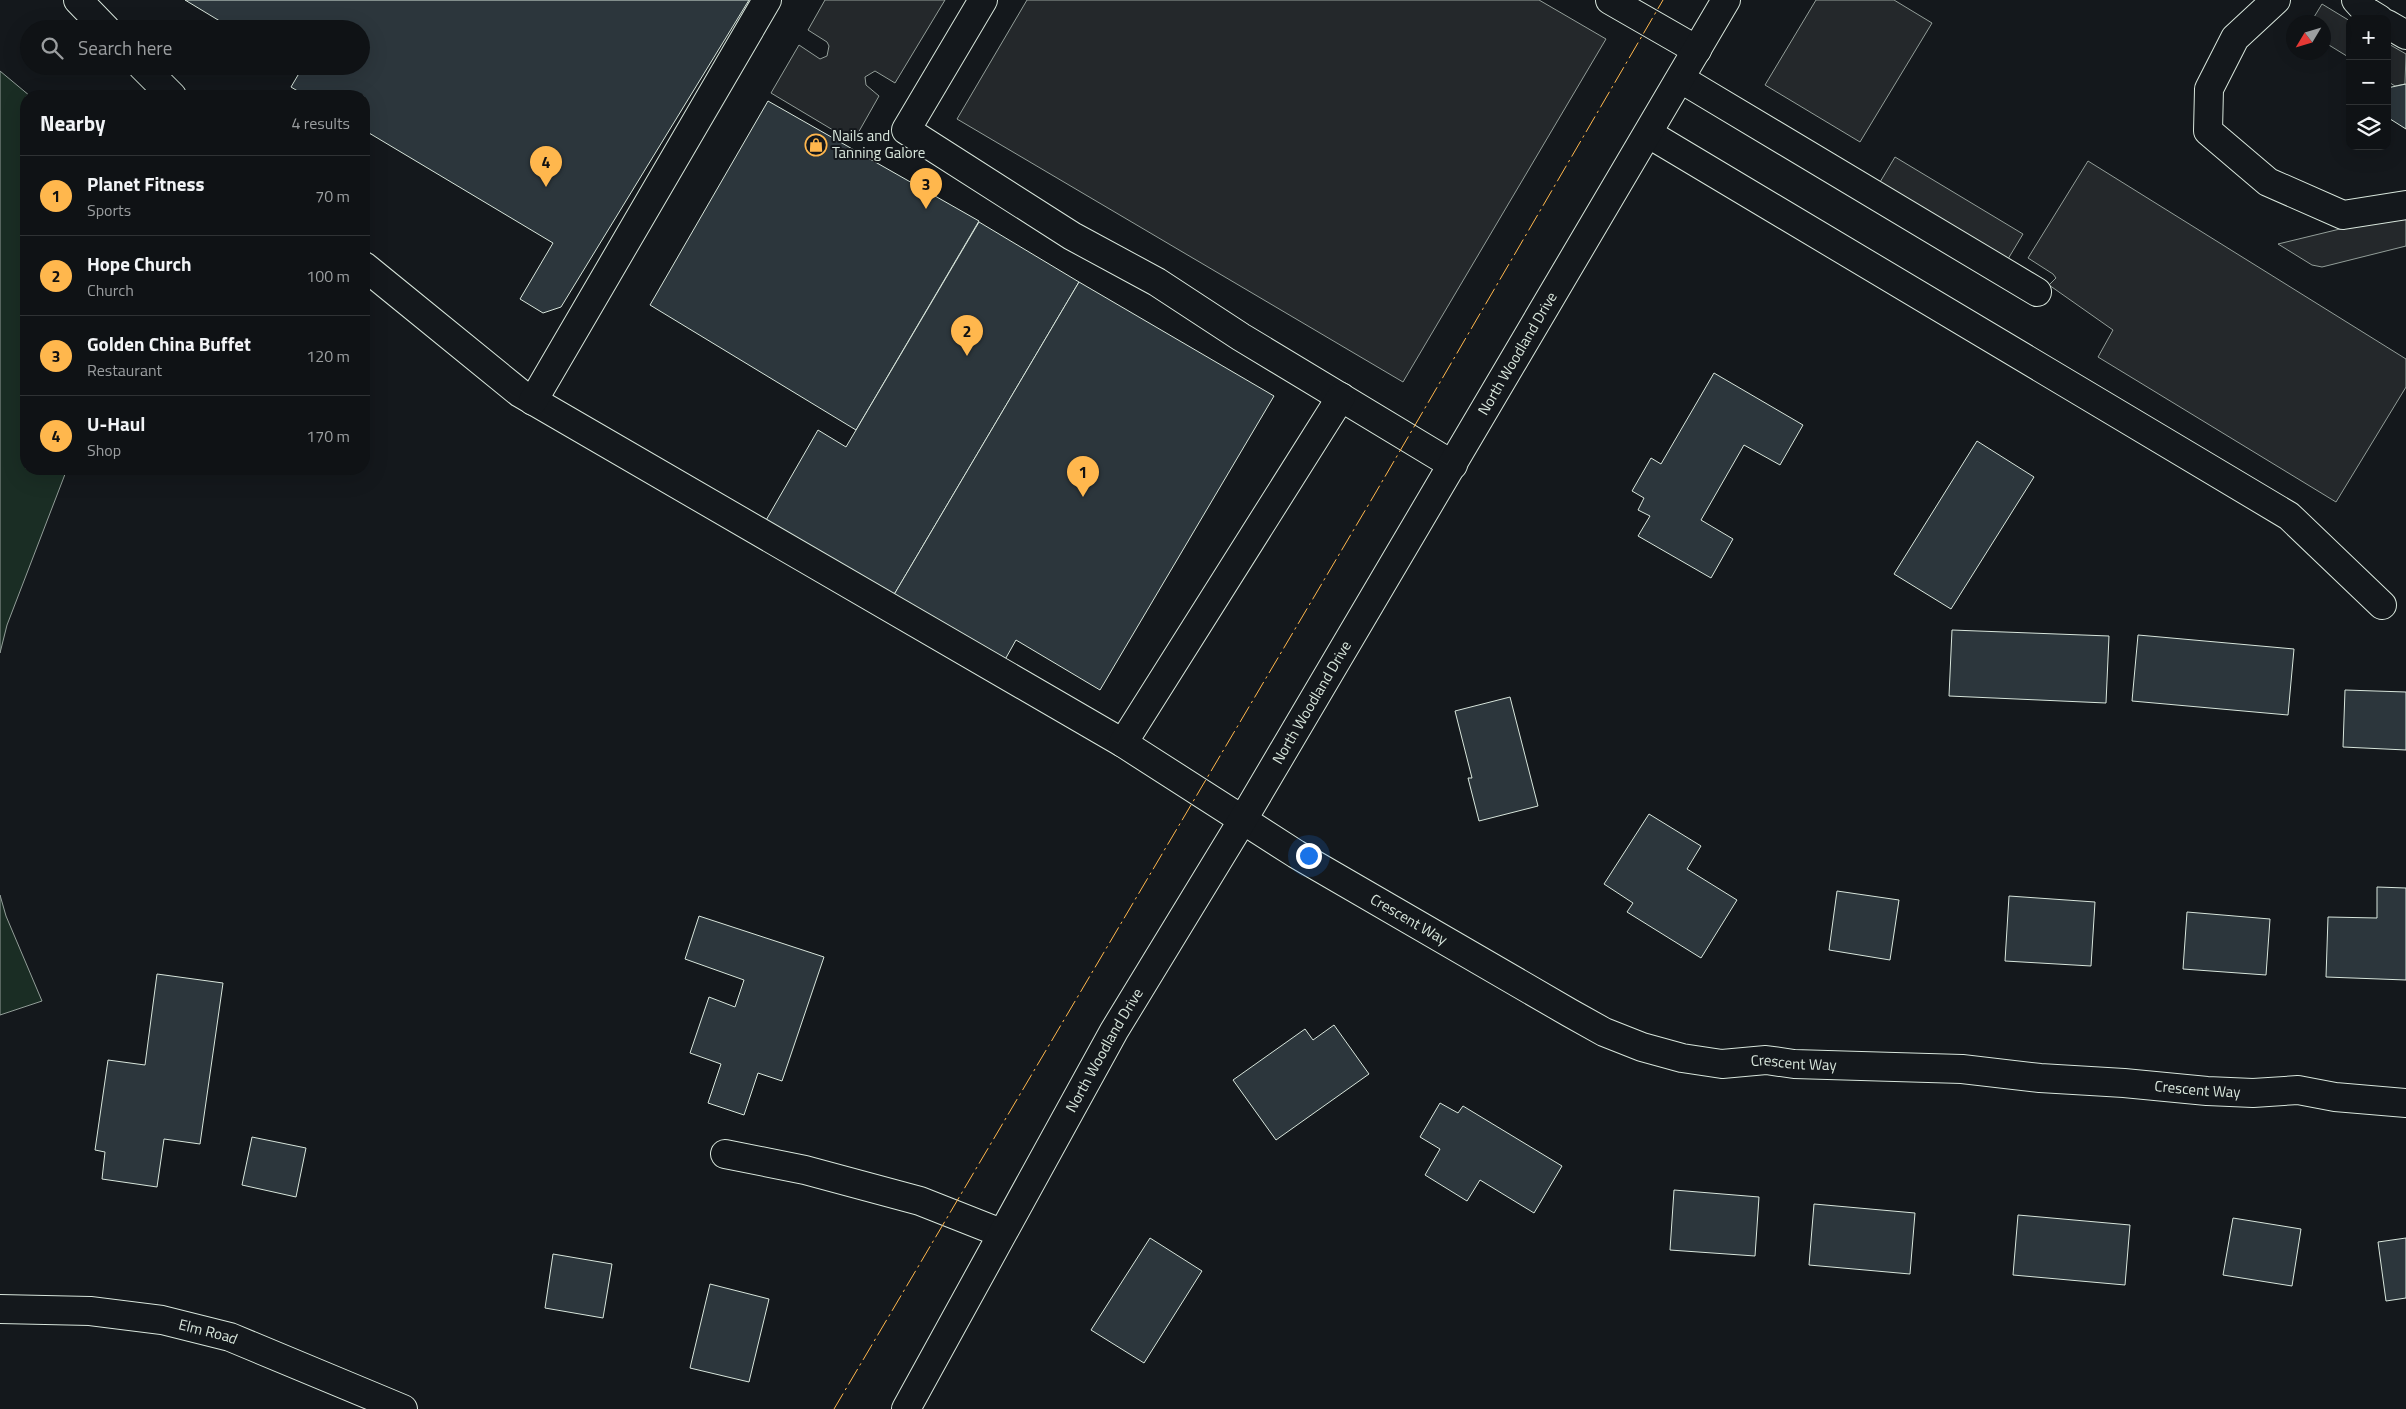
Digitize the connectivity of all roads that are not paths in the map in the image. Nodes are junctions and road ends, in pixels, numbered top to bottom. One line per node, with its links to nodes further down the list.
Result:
1 (78, 0): 9 (street)
2 (767, 0): 21 (street)
3 (983, 0): 20 (street)
4 (1610, 0): 12 (street)
5 (1726, 0): 12 (street, North Woodland Drive)
6 (2276, 0): 17 (street)
7 (2356, 0): 8 (street)
8 (2372, 15)
9 (97, 20)
10 (2391, 26): 11 (street)
11 (2406, 35)
12 (1697, 50): 14 (street, North Woodland Drive)
13 (151, 75): 15 (street)
14 (1681, 79): 16 (street, North Woodland Drive); 19 (street)
15 (166, 90)
16 (1649, 134): 22 (street, North Woodland Drive); 23 (street)
17 (2406, 205)
18 (370, 271): 21 (street, Crescent Way)
19 (2037, 292)
20 (1341, 397): 22 (street); 24 (street)
21 (533, 401): 24 (street, Crescent Way)
22 (1453, 464): 25 (street, North Woodland Drive)
23 (2382, 605)
24 (1123, 743): 25 (street, Crescent Way)
25 (1242, 821): 26 (street, Crescent Way); 28 (street, North Woodland Drive)
26 (2406, 1103)
27 (725, 1154): 28 (street)
28 (1001, 1233): 31 (street, North Woodland Drive)
29 (0, 1309): 30 (street, Elm Road)
30 (403, 1409)
31 (906, 1409)

